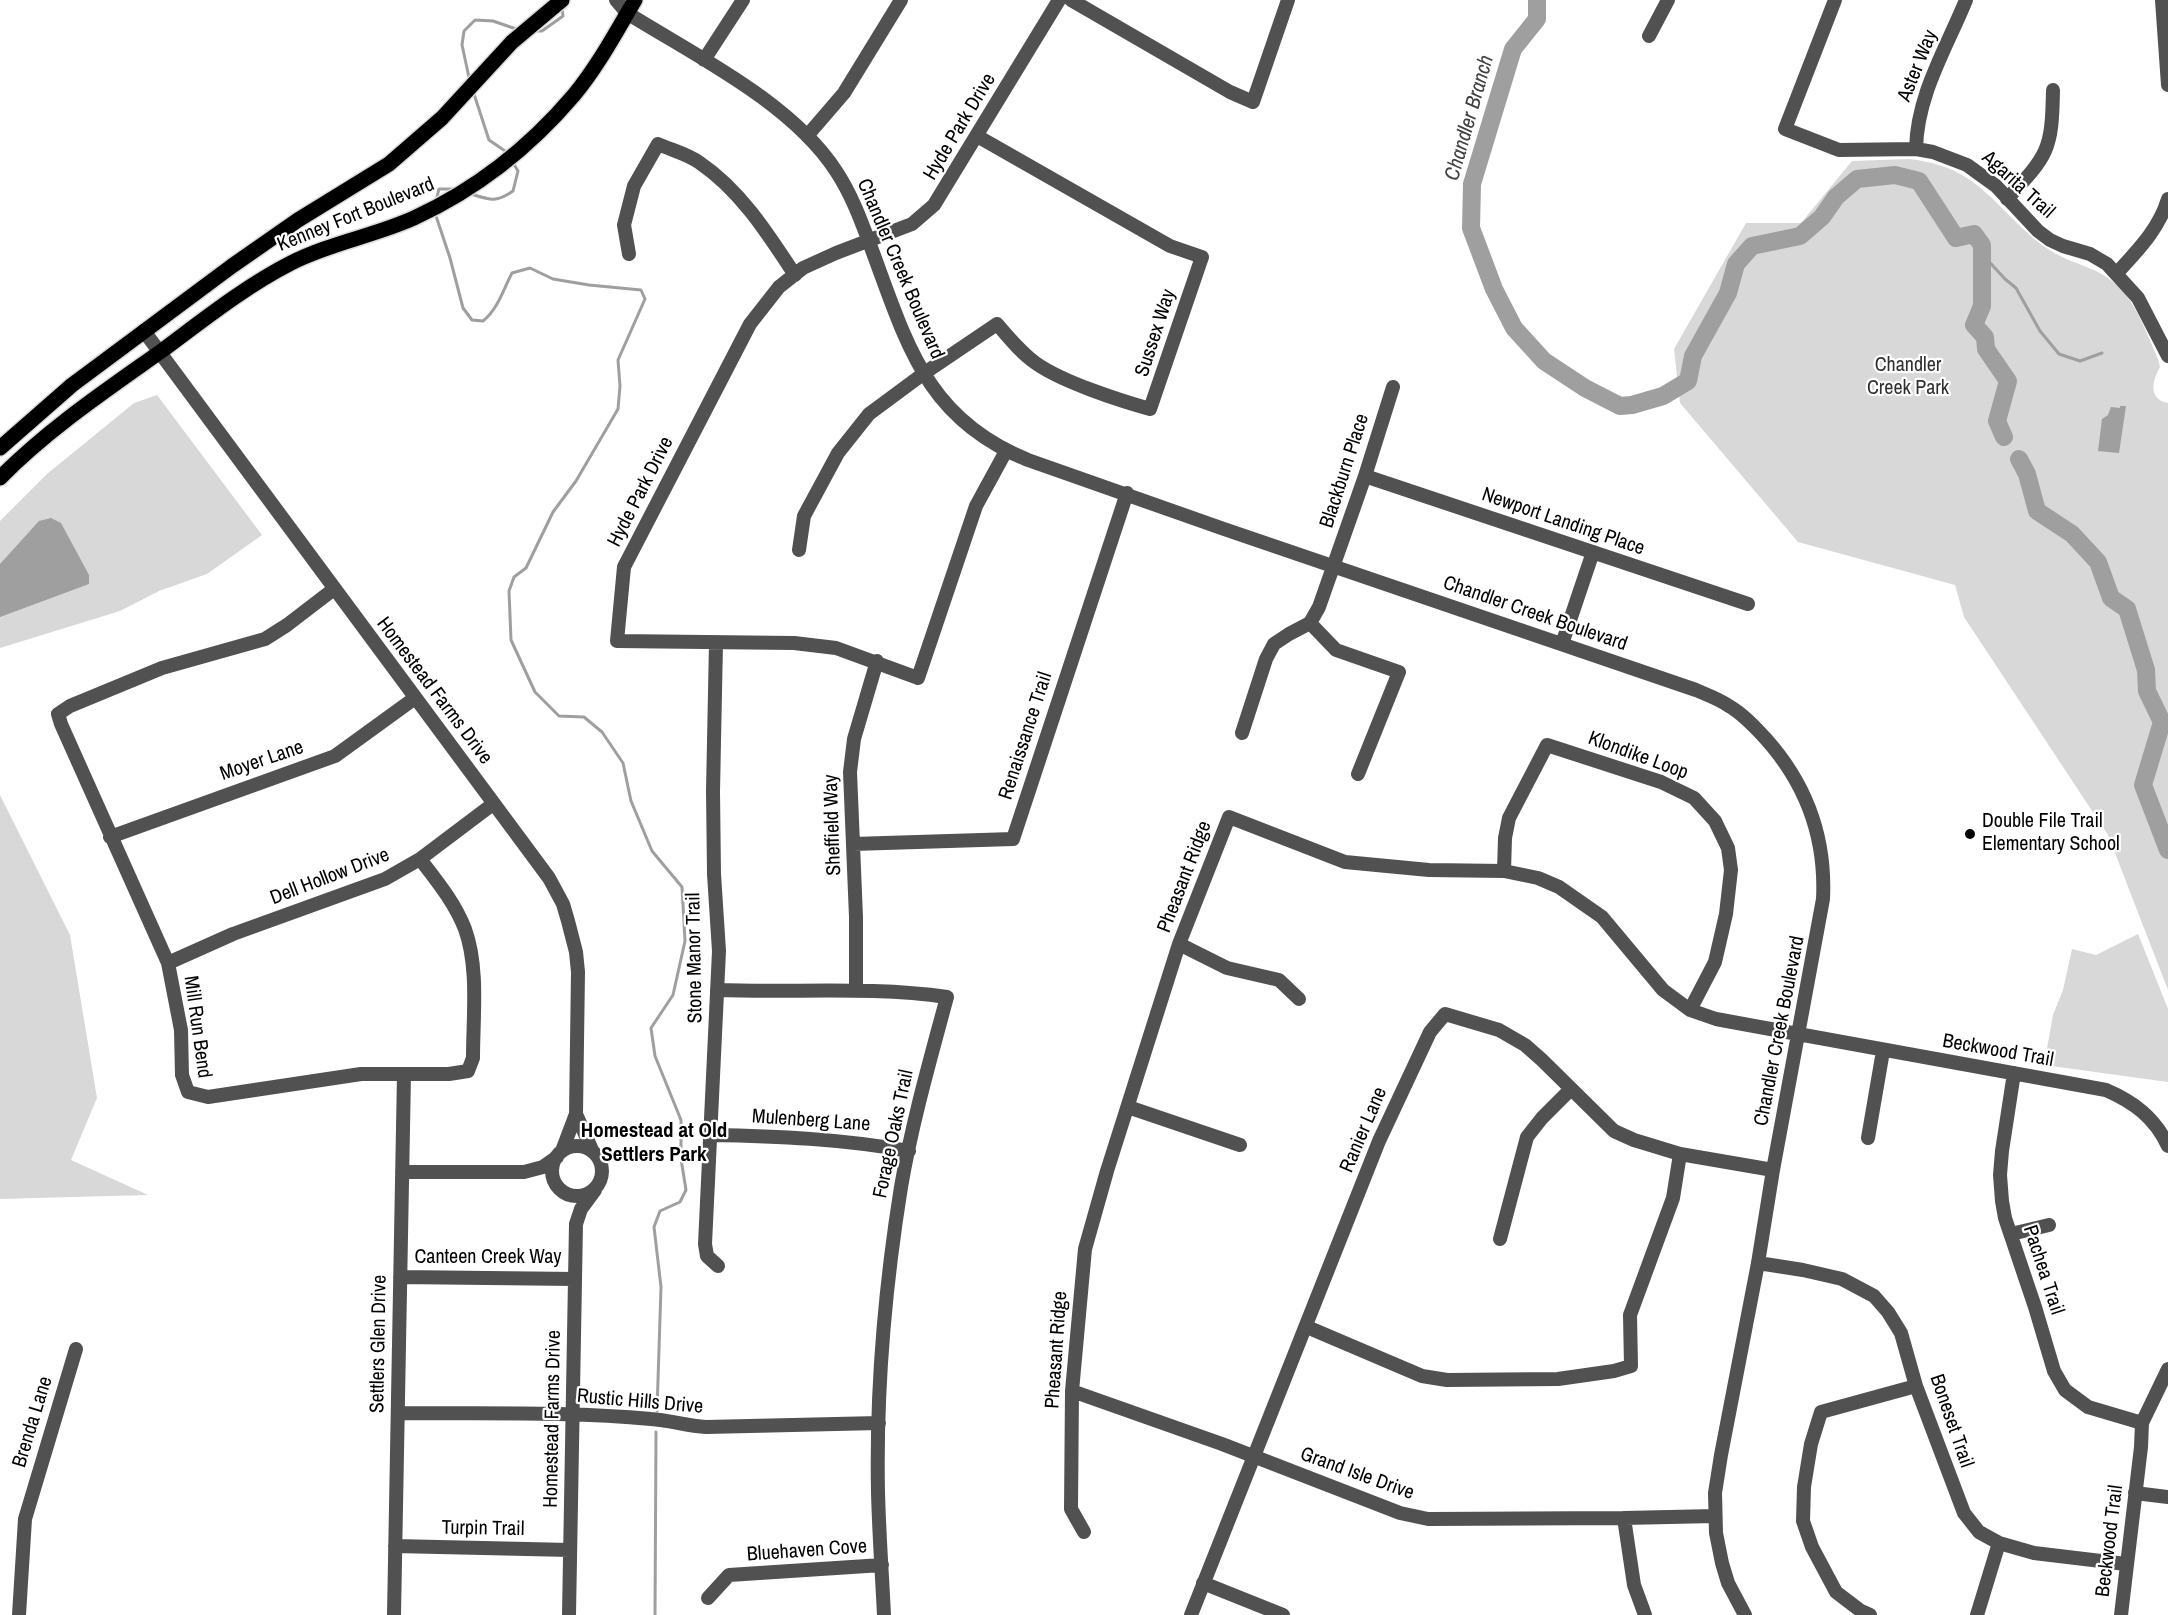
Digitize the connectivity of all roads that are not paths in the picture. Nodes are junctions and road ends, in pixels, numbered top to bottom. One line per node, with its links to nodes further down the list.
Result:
1 (562, 0): 26 (main road, Kenney Fort Boulevard)
2 (616, 0): 12 (street, Chandler Creek Boulevard)
3 (743, 0): 14 (street)
4 (901, 0): 17 (street)
5 (1059, 0): 18 (street, Hyde Park Drive)
6 (1071, 0): 7 (street)
7 (1288, 0)
8 (1668, 0): 13 (street)
9 (1835, 0): 19 (street, Agarita Trail)
10 (1966, 0): 19 (street, Aster Way)
11 (2162, 0): 15 (street)
12 (631, 6): 14 (street, Chandler Creek Boulevard); 27 (main road, Kenney Fort Boulevard)
13 (1649, 36)
14 (704, 60): 17 (street, Chandler Creek Boulevard)
15 (2168, 85)
16 (2053, 90): 21 (street)
17 (807, 136): 22 (street, Chandler Creek Boulevard)
18 (977, 136): 22 (street, Hyde Park Drive); 29 (street, Sussex Way)
19 (1916, 149): 21 (street, Agarita Trail)
20 (2168, 199): 24 (street)
21 (2007, 200): 24 (street, Agarita Trail)
22 (869, 242): 25 (street, Hyde Park Drive); 29 (street, Chandler Creek Boulevard)
23 (629, 254): 25 (street)
24 (2117, 273): 28 (street, Agarita Trail)
25 (795, 275): 42 (street, Hyde Park Drive)
26 (144, 331): 27 (street, Homestead Farms Drive); 31 (main road, Kenney Fort Boulevard)
27 (159, 352): 34 (main road, Kenney Fort Boulevard); 39 (street, Homestead Farms Drive)
28 (2168, 356)
29 (923, 374): 32 (street, Chandler Creek Boulevard); 36 (street)
30 (1393, 387): 33 (street, Blackburn Place)
31 (0, 448)
32 (1006, 451): 35 (street, Chandler Creek Boulevard); 44 (street, Hyde Park Drive)
33 (1365, 476): 37 (street, Newport Landing Place); 38 (street, Blackburn Place)
34 (0, 478)
35 (1127, 493): 38 (street, Chandler Creek Boulevard); 50 (street, Renaissance Trail)
36 (799, 550)
37 (1593, 552): 40 (street, Newport Landing Place); 43 (street)
38 (1334, 566): 41 (street, Blackburn Place); 43 (street, Chandler Creek Boulevard)
39 (334, 589): 45 (street, Homestead Farms Drive); 49 (street, Mill Run Bend)
40 (1748, 604)
41 (1310, 623): 46 (street); 47 (street)
42 (716, 644): 44 (street, Hyde Park Drive); 55 (street, Stone Manor Trail)
43 (1562, 644): 59 (street, Chandler Creek Boulevard)
44 (877, 662): 50 (street, Sheffield Way)
45 (415, 698): 48 (street, Homestead Farms Drive); 49 (street, Moyer Lane)
46 (1242, 733)
47 (1358, 774)
48 (493, 804): 51 (street, Dell Hollow Drive); 65 (street, Homestead Farms Drive)
49 (110, 837): 54 (street, Mill Run Bend)
50 (853, 844): 56 (street, Sheffield Way)
51 (420, 859): 54 (street, Dell Hollow Drive); 62 (street, Mill Run Bend)
52 (1504, 871): 53 (street, Pheasant Ridge); 58 (street, Pheasant Ridge); 58 (street, Klondike Loop)
53 (1179, 944): 57 (street); 64 (street, Pheasant Ridge)
54 (168, 963): 62 (street, Mill Run Bend)
55 (717, 990): 56 (street, Forage Oaks Trail); 66 (street, Stone Manor Trail)
56 (856, 990): 70 (street, Forage Oaks Trail)
57 (1299, 999)
58 (1690, 1010): 59 (street, Pheasant Ridge)
59 (1800, 1034): 60 (street, Beckwood Trail); 74 (street, Chandler Creek Boulevard)
60 (1883, 1051): 61 (street, Beckwood Trail); 67 (street)
61 (2014, 1073): 69 (street, Beckwood Trail); 81 (street, Pachea Trail)
62 (404, 1074): 75 (street, Settlers Glen Drive)
63 (1570, 1089): 73 (street, Ranier Lane); 82 (street); 87 (street, Ranier Lane)
64 (1128, 1107): 68 (street); 91 (street, Pheasant Ridge)
65 (576, 1114): 71 (street, Homestead Farms Drive); 72 (street, Homestead Farms Drive)
66 (711, 1136): 70 (street, Mulenberg Lane); 84 (street, Stone Manor Trail)
67 (1868, 1138)
68 (1240, 1145)
69 (2168, 1146)
70 (909, 1150): 95 (street, Forage Oaks Trail)
71 (593, 1152): 72 (street); 78 (street, Homestead Farms Drive)
72 (560, 1154): 76 (street); 77 (street, Homestead Farms Drive)
73 (1680, 1154): 74 (street, Ranier Lane); 87 (street)
74 (1773, 1170): 83 (street, Chandler Creek Boulevard)
75 (402, 1172): 76 (street); 85 (street, Settlers Glen Drive)
76 (524, 1172): 77 (street)
77 (560, 1189): 78 (street); 79 (street, Homestead Farms Drive)
78 (594, 1190): 79 (street, Homestead Farms Drive)
79 (576, 1224): 86 (street, Homestead Farms Drive)
80 (2049, 1225): 81 (street)
81 (2011, 1234): 94 (street, Pachea Trail)
82 (1500, 1239)
83 (1758, 1263): 90 (street, Boneset Trail); 99 (street, Chandler Creek Boulevard)
84 (718, 1266)
85 (400, 1277): 86 (street, Canteen Creek Way); 92 (street, Settlers Glen Drive)
86 (575, 1279): 93 (street, Homestead Farms Drive)
87 (1307, 1327): 96 (street, Ranier Lane)
88 (76, 1349): 109 (street, Brenda Lane)
89 (2168, 1370): 94 (street, Beckwood Trail)
90 (1916, 1386): 102 (street, Boneset Trail); 117 (street)
91 (1072, 1390): 96 (street, Grand Isle Drive); 101 (street, Pheasant Ridge)
92 (398, 1413): 93 (street, Rustic Hills Drive); 103 (street, Settlers Glen Drive)
93 (572, 1415): 95 (street, Rustic Hills Drive); 104 (street, Homestead Farms Drive)
94 (2142, 1423): 97 (street, Beckwood Trail)
95 (879, 1424): 106 (street, Forage Oaks Trail)
96 (1252, 1456): 100 (street, Grand Isle Drive); 107 (street, Ranier Lane)
97 (2135, 1493): 98 (street); 105 (street, Beckwood Trail)
98 (2168, 1497)
99 (1715, 1516): 100 (street, Grand Isle Drive); 116 (street, Chandler Creek Boulevard)
100 (1624, 1518): 115 (street)
101 (1084, 1532)
102 (1998, 1543): 105 (street, Boneset Trail); 118 (street)
103 (394, 1546): 104 (street, Turpin Trail); 110 (street, Settlers Glen Drive)
104 (570, 1550): 111 (street, Homestead Farms Drive)
105 (2127, 1564): 119 (street, Beckwood Trail)
106 (882, 1565): 108 (street, Bluehaven Cove); 112 (street, Forage Oaks Trail)
107 (1203, 1584): 113 (street, Ranier Lane); 114 (street)
108 (708, 1598)
109 (19, 1615)
110 (394, 1615)
111 (569, 1615)
112 (884, 1615)
113 (1191, 1615)
114 (1283, 1615)
115 (1645, 1615)
116 (1745, 1615)
117 (1870, 1615)
118 (1977, 1615)
119 (2121, 1615)

